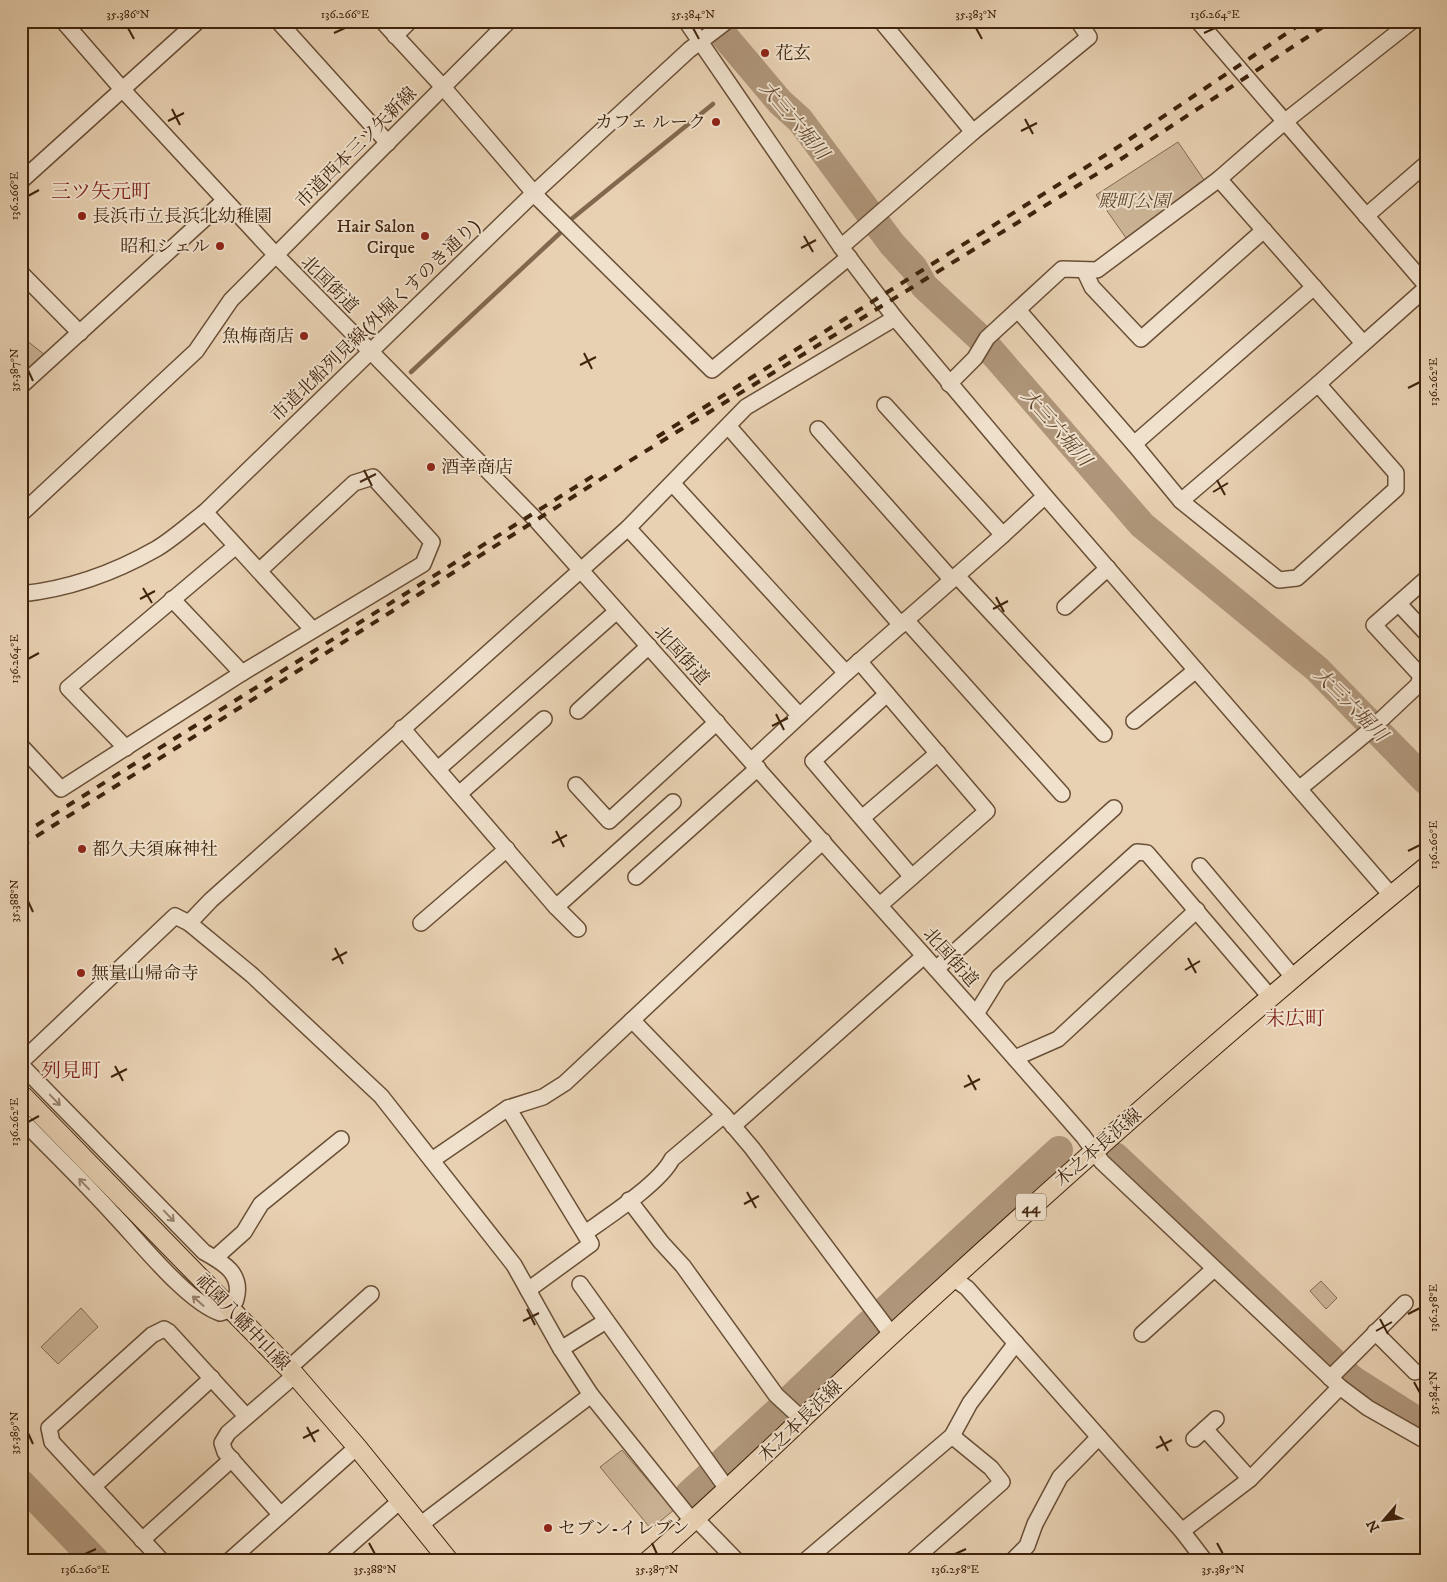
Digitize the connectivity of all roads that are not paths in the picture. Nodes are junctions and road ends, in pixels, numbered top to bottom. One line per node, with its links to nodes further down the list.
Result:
1 (198, 21): 16 (street)
2 (278, 21): 19 (street)
3 (382, 21): 13 (street)
4 (410, 21): 13 (street)
5 (509, 21): 15 (street, 市道西本三ツ矢新線)
6 (686, 21): 14 (street)
7 (727, 21): 14 (street, 市道北船列見線(外堀くすのき通り))
8 (881, 21): 18 (street)
9 (1078, 21): 18 (street)
10 (1198, 21): 17 (street)
11 (1412, 21): 17 (street)
12 (71, 24): 16 (street, 北国街道)
13 (395, 36): 15 (street)
14 (700, 42): 23 (street, 市道北船列見線(外堀くすのき通り)); 27 (street)
15 (443, 87): 19 (street, 市道西本三ツ矢新線); 23 (street)
16 (122, 89): 22 (street); 24 (street, 北国街道)
17 (1283, 123): 21 (street); 25 (street)
18 (973, 132): 27 (street)
19 (388, 142): 28 (street, 市道西本三ツ矢新線)
20 (1426, 164): 25 (street)
21 (1219, 179): 26 (street); 29 (street)
22 (21, 181)
23 (534, 193): 27 (street); 37 (street, 市道北船列見線(外堀くすのき通り))
24 (224, 201): 28 (street, 北国街道); 35 (street)
25 (1366, 216): 32 (street)
26 (1264, 230): 29 (street); 31 (street)
27 (845, 252): 34 (street)
28 (275, 254): 37 (street, 北国街道); 49 (street, 市道西本三ツ矢新線)
29 (1084, 270): 33 (street)
30 (21, 273): 35 (street)
31 (1314, 286): 36 (street); 44 (street)
32 (1426, 287): 36 (street)
33 (1018, 310): 38 (street); 44 (street)
34 (895, 318): 38 (street); 42 (street)
35 (80, 333): 40 (street)
36 (1363, 343): 39 (street)
37 (370, 350): 48 (street, 市道北船列見線(外堀くすのき通り)); 55 (street, 北国街道)
38 (950, 384): 46 (street)
39 (1318, 384): 47 (street); 47 (street)
40 (21, 386)
41 (885, 404): 51 (street)
42 (729, 427): 45 (street); 63 (street)
43 (818, 429): 56 (street)
44 (1134, 444): 47 (street)
45 (673, 484): 50 (street); 69 (street)
46 (1045, 496): 51 (street); 53 (street)
47 (1181, 501)
48 (205, 512): 52 (street); 58 (street, 市道北船列見線(外堀くすのき通り))
49 (21, 514)
50 (628, 528): 55 (street); 73 (street)
51 (1003, 535): 56 (street)
52 (236, 546): 54 (street); 59 (street)
53 (1108, 568): 61 (street); 68 (street)
54 (259, 571): 64 (street); 64 (street)
55 (581, 571): 62 (street, 北国街道); 77 (street)
56 (955, 578): 63 (street); 78 (street)
57 (1426, 579): 60 (street)
58 (21, 594)
59 (172, 599): 70 (street); 80 (street)
60 (1399, 604): 65 (street); 85 (street)
61 (1065, 607)
62 (617, 611): 66 (street, 北国街道); 83 (street)
63 (904, 622): 67 (street); 87 (street)
64 (312, 629): 70 (street)
65 (1426, 634)
66 (649, 646): 72 (street); 76 (street, 北国街道)
67 (859, 661): 69 (street); 71 (street)
68 (1196, 670): 75 (street); 85 (street)
69 (846, 673): 73 (street)
70 (242, 674): 80 (street)
71 (887, 694): 81 (street); 90 (street)
72 (578, 711)
73 (799, 715): 82 (street)
74 (544, 719): 86 (street)
75 (1134, 721)
76 (717, 722): 82 (street, 北国街道); 84 (street)
77 (402, 728): 83 (street); 101 (street)
78 (1104, 734)
79 (21, 746): 80 (street)
80 (126, 748)
81 (938, 753): 90 (street); 95 (street)
82 (755, 764): 91 (street, 北国街道); 96 (street)
83 (438, 769): 86 (street)
84 (576, 785)
85 (1299, 790): 97 (street)
86 (459, 794): 92 (street)
87 (1062, 794)
88 (673, 802): 99 (street)
89 (1114, 808): 105 (street)
90 (862, 818): 95 (street)
91 (823, 841): 98 (street, 北国街道); 109 (street)
92 (507, 849): 99 (street); 102 (street)
93 (1200, 866): 106 (street)
94 (1426, 866): 97 (main road, 木之本長浜線 / 44)
95 (912, 876): 98 (street)
96 (636, 877)
97 (1391, 895): 106 (main road, 木之本長浜線 / 44)
98 (880, 905): 104 (street, 北国街道)
99 (556, 907): 103 (street)
100 (1197, 910): 107 (street); 108 (street); 110 (street)
101 (189, 923): 111 (street); 119 (street)
102 (421, 923)
103 (578, 929)
104 (924, 956): 105 (street, 北国街道); 116 (street)
105 (936, 969): 108 (street, 北国街道)
106 (1294, 978): 107 (main road, 木之本長浜線 / 44)
107 (1271, 998): 118 (main road, 木之本長浜線 / 44)
108 (976, 1014): 110 (street, 北国街道)
109 (632, 1020): 114 (street); 116 (street)
110 (1015, 1058): 118 (street, 北国街道)
111 (21, 1062)
112 (21, 1065): 122 (street, one-way to 122)
113 (23, 1096): 129 (main road, 祇園八幡中山線)
114 (508, 1108): 119 (street); 121 (street)
115 (21, 1119): 129 (street, one-way to 115)
116 (728, 1121): 120 (street); 132 (street)
117 (341, 1140): 122 (street)
118 (1094, 1150): 123 (street, 北国街道); 124 (main road, 木之本長浜線 / 44)
119 (432, 1160): 126 (street)
120 (629, 1200): 121 (street); 142 (street)
121 (585, 1233): 126 (street)
122 (215, 1258): 129 (street)
123 (1214, 1269): 133 (street); 138 (street, 北国街道)
124 (953, 1278): 132 (main road, 木之本長浜線 / 44); 134 (street)
125 (580, 1284): 130 (street)
126 (528, 1290): 135 (street)
127 (371, 1294): 136 (street)
128 (1404, 1303): 131 (street)
129 (230, 1309): 136 (main road, 祇園八幡中山線)
130 (606, 1321): 135 (street); 151 (street)
131 (1376, 1332): 137 (street); 138 (street)
132 (892, 1334): 142 (main road, 木之本長浜線 / 44)
133 (1142, 1334)
134 (1016, 1343): 144 (street); 145 (street)
135 (561, 1349): 140 (street)
136 (292, 1371): 141 (street); 147 (main road, 祇園八幡中山線)
137 (1414, 1372)
138 (1337, 1375): 146 (street, 北国街道); 149 (street)
139 (212, 1378): 141 (street); 150 (street); 150 (street)
140 (591, 1395): 154 (street); 155 (street)
141 (246, 1416): 148 (street)
142 (802, 1420): 151 (main road, 木之本長浜線 / 44)
143 (1205, 1429): 149 (street)
144 (952, 1436): 164 (street); 165 (street)
145 (1099, 1437): 156 (street); 166 (street)
146 (1426, 1441)
147 (357, 1447): 152 (main road, 祇園八幡中山線); 153 (street)
148 (232, 1460): 153 (street); 157 (street)
149 (1250, 1479): 156 (street)
150 (94, 1486): 157 (street)
151 (728, 1490): 154 (main road, 木之本長浜線 / 44)
152 (400, 1501): 155 (main road, 祇園八幡中山線); 160 (street)
153 (280, 1514): 159 (street)
154 (695, 1520): 162 (main road, 木之本長浜線 / 44); 163 (street)
155 (420, 1525): 161 (main road, 祇園八幡中山線)
156 (1182, 1531): 167 (street)
157 (142, 1540): 158 (street)
158 (162, 1561)
159 (229, 1561)
160 (332, 1561)
161 (449, 1561)
162 (648, 1561)
163 (738, 1561)
164 (805, 1561)
165 (912, 1561)
166 (1012, 1561)
167 (1205, 1561)

